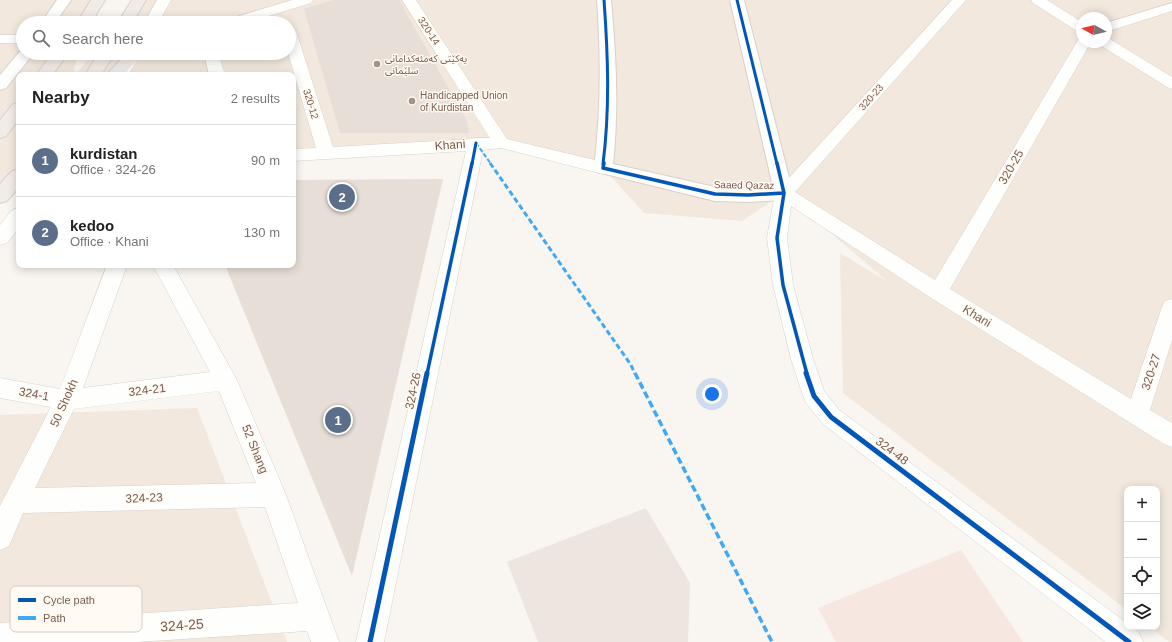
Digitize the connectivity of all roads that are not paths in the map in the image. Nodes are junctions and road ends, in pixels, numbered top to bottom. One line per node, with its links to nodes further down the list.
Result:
1 (64, 0): 14 (street)
2 (79, 0): 15 (highway)
3 (98, 0): 16 (highway)
4 (139, 0): 17 (highway)
5 (164, 0): 18 (street)
6 (306, 0): 12 (street)
7 (409, 0): 44 (street, 320-14)
8 (604, 0): 47 (street)
9 (737, 0): 49 (street, Saaed Qazaz)
10 (958, 0): 49 (street, 320-23)
11 (1038, 0): 21 (street)
12 (281, 3): 19 (street); 20 (street)
13 (1172, 7): 22 (street)
14 (53, 16)
15 (83, 16)
16 (89, 16)
17 (129, 16)
18 (155, 16)
19 (248, 16)
20 (284, 16)
21 (1076, 24)
22 (1112, 26)
23 (0, 39): 24 (street)
24 (16, 39)
25 (1112, 46): 39 (street)
26 (1080, 48): 55 (street, 320-25)
27 (296, 54): 45 (street, 320-12)
28 (20, 60): 40 (street)
29 (56, 60): 34 (highway)
30 (103, 60): 35 (highway)
31 (129, 60): 36 (highway)
32 (130, 60): 37 (street)
33 (214, 60): 38 (street)
34 (46, 72)
35 (95, 72)
36 (117, 72)
37 (122, 72)
38 (216, 72)
39 (1172, 84)
40 (0, 85)
41 (16, 112): 42 (highway)
42 (0, 132)
43 (476, 143): 44 (street, Khani); 45 (street, Khani); 70 (street, 324-26)
44 (501, 143): 47 (street, Khani)
45 (326, 153): 46 (street, Khani)
46 (296, 155)
47 (603, 168): 49 (street, Saaed Qazaz)
48 (16, 178): 50 (highway)
49 (784, 193): 55 (street, Khani); 71 (street, 324-48)
50 (0, 196)
51 (16, 220): 52 (street)
52 (0, 238)
53 (116, 268): 59 (street, 50 Shokh)
54 (166, 268): 57 (street, 52 Shang)
55 (938, 292): 60 (street, Khani)
56 (1172, 307): 60 (street, 320-27)
57 (226, 380): 59 (street, 324-21); 62 (street, 52 Shang)
58 (0, 388): 59 (street, 324-1)
59 (67, 400): 63 (street, 50 Shokh)
60 (1137, 414): 61 (street, Khani)
61 (1172, 436)
62 (273, 495): 63 (street, 324-23); 65 (street, 52 Shang)
63 (15, 501): 64 (street, 50 Shokh)
64 (0, 537)
65 (317, 616): 66 (street, 324-25); 69 (street, 52 Shang)
66 (142, 628)
67 (75, 632): 68 (street, 324-25)
68 (0, 637)
69 (325, 642)
70 (370, 642)
71 (1129, 642)

